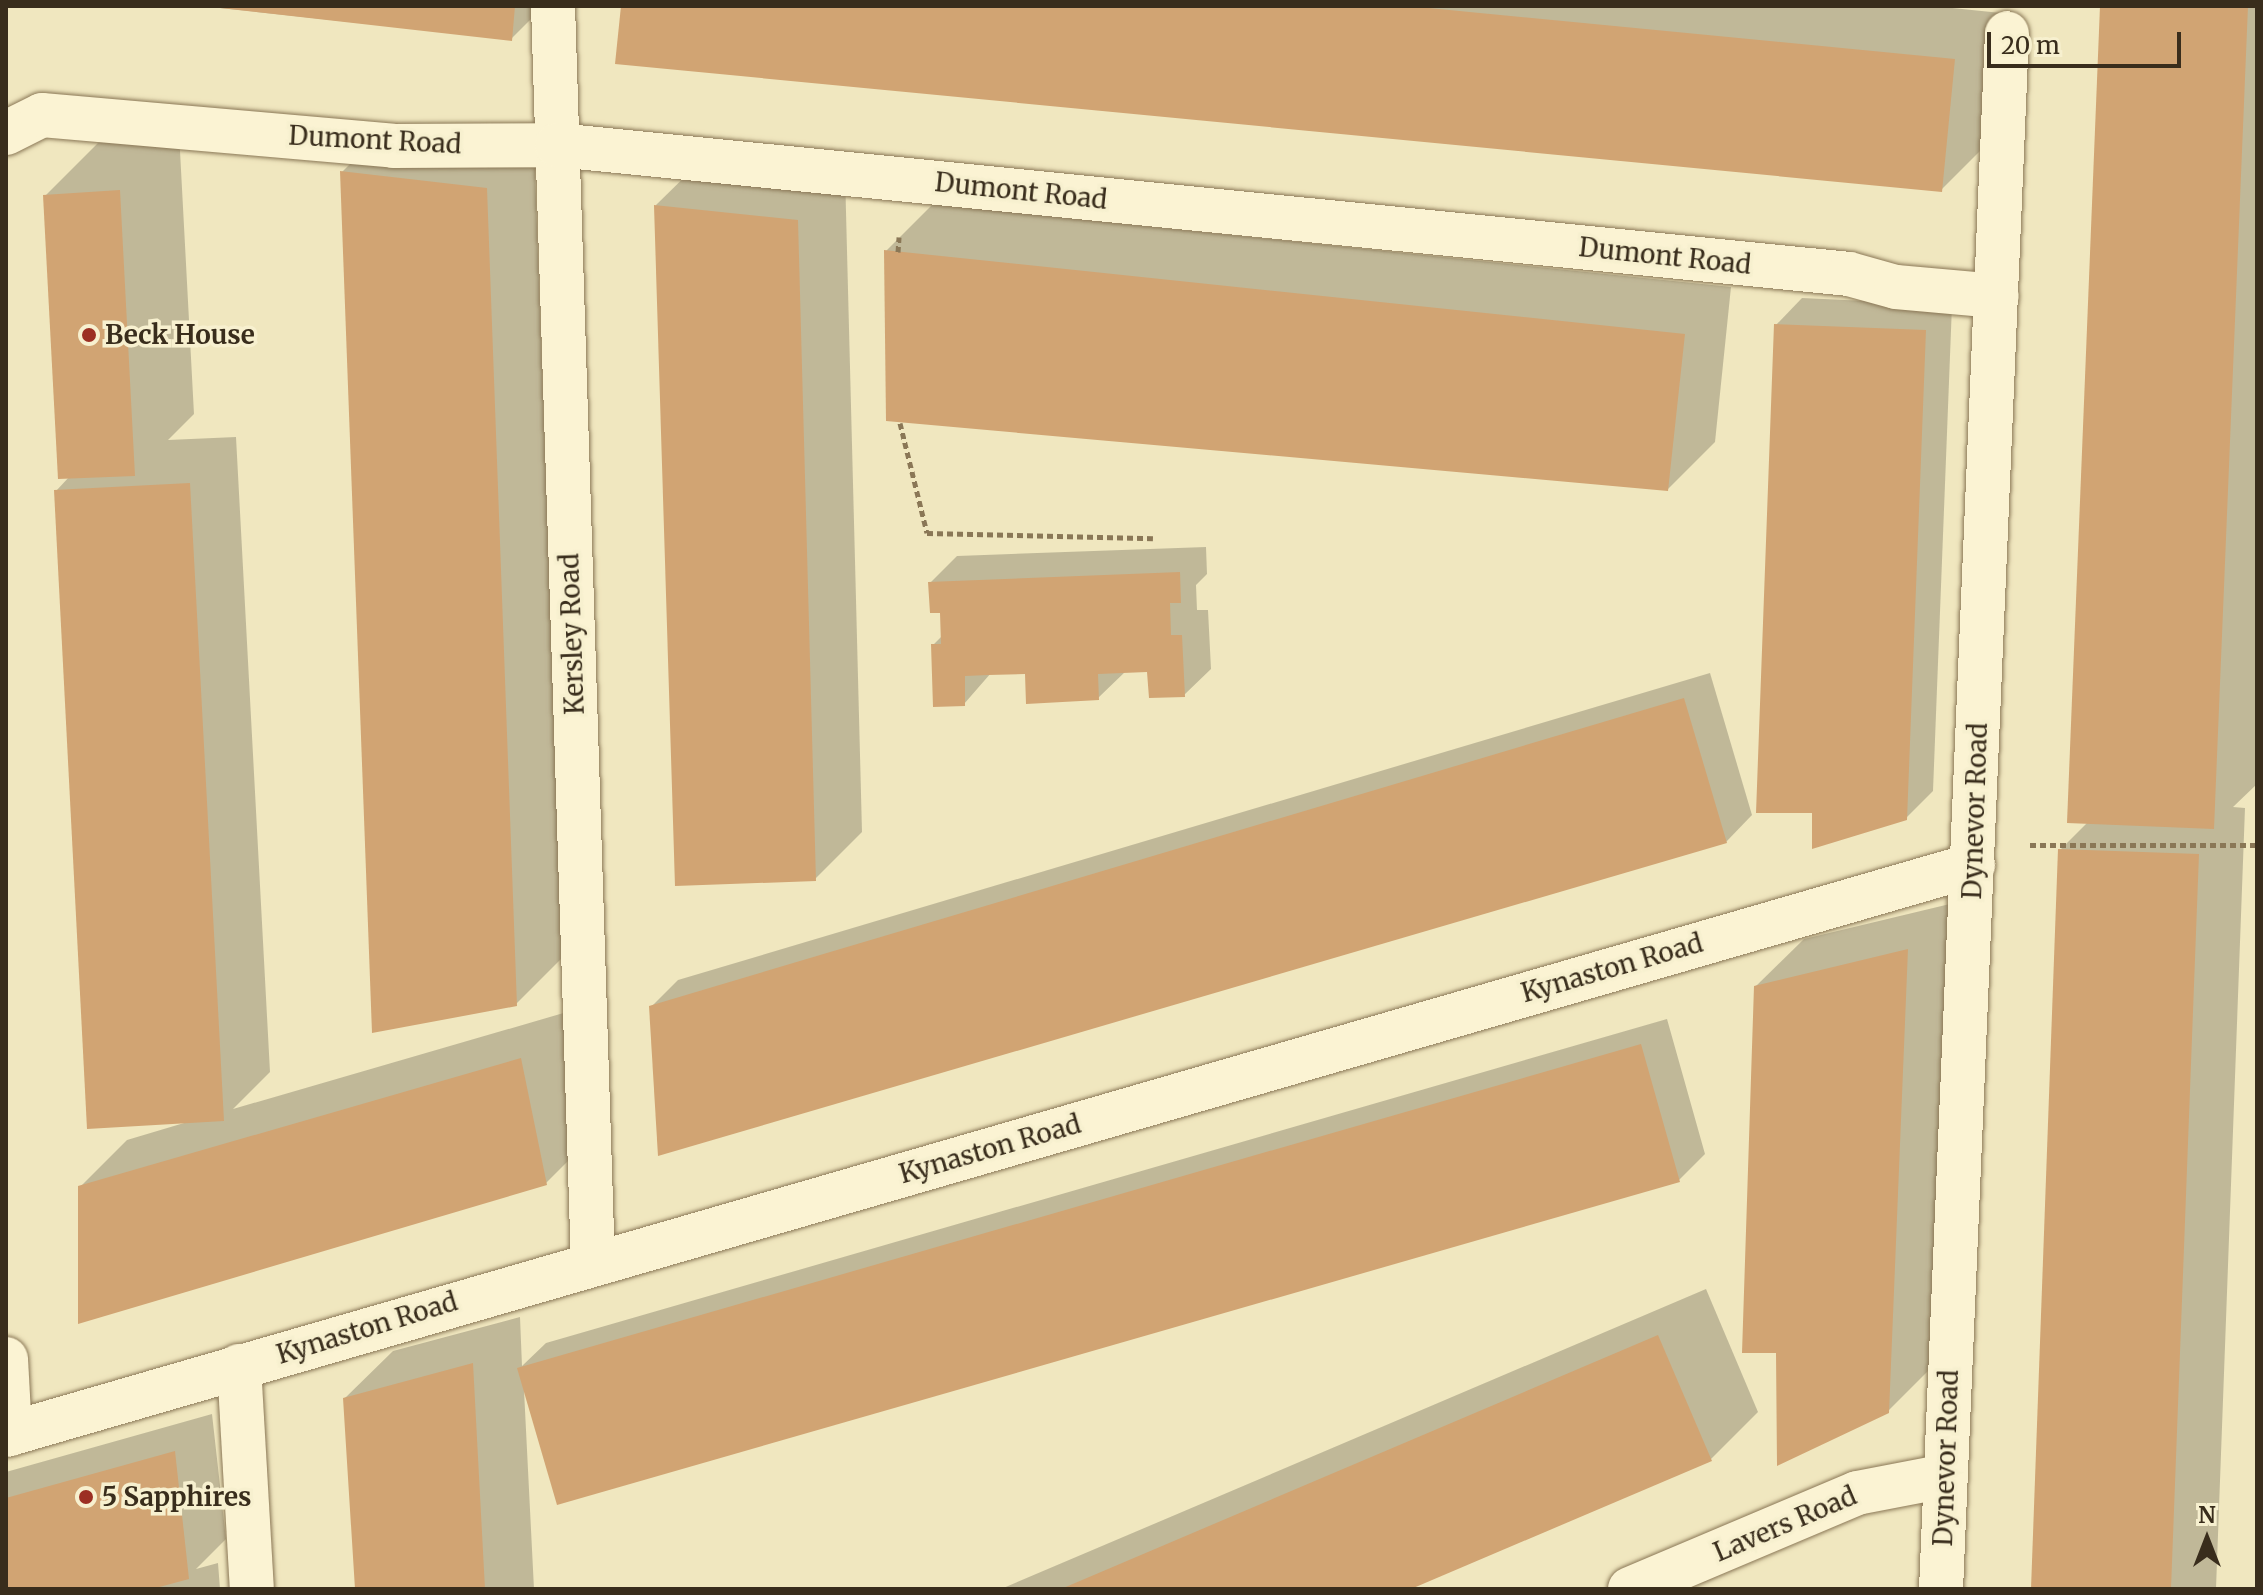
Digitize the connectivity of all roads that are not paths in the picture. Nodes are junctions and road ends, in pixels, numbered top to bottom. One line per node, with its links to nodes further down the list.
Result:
1 (553, 6): 4 (street, Kersley Road)
2 (2007, 33): 5 (street, Dynevor Road)
3 (24, 124): 4 (street, Dumont Road)
4 (557, 145): 5 (street, Dumont Road); 7 (street, Kersley Road)
5 (1997, 296): 6 (street, Dynevor Road)
6 (1973, 865): 7 (street, Kynaston Road); 11 (street, Dynevor Road)
7 (593, 1262): 9 (street, Kynaston Road)
8 (6, 1359): 10 (street)
9 (239, 1366): 10 (street, Kynaston Road); 12 (street)
10 (8, 1434)
11 (1945, 1476): 13 (street, Lavers Road); 14 (street, Dynevor Road)
12 (252, 1589)
13 (1630, 1589)
14 (1941, 1589)

